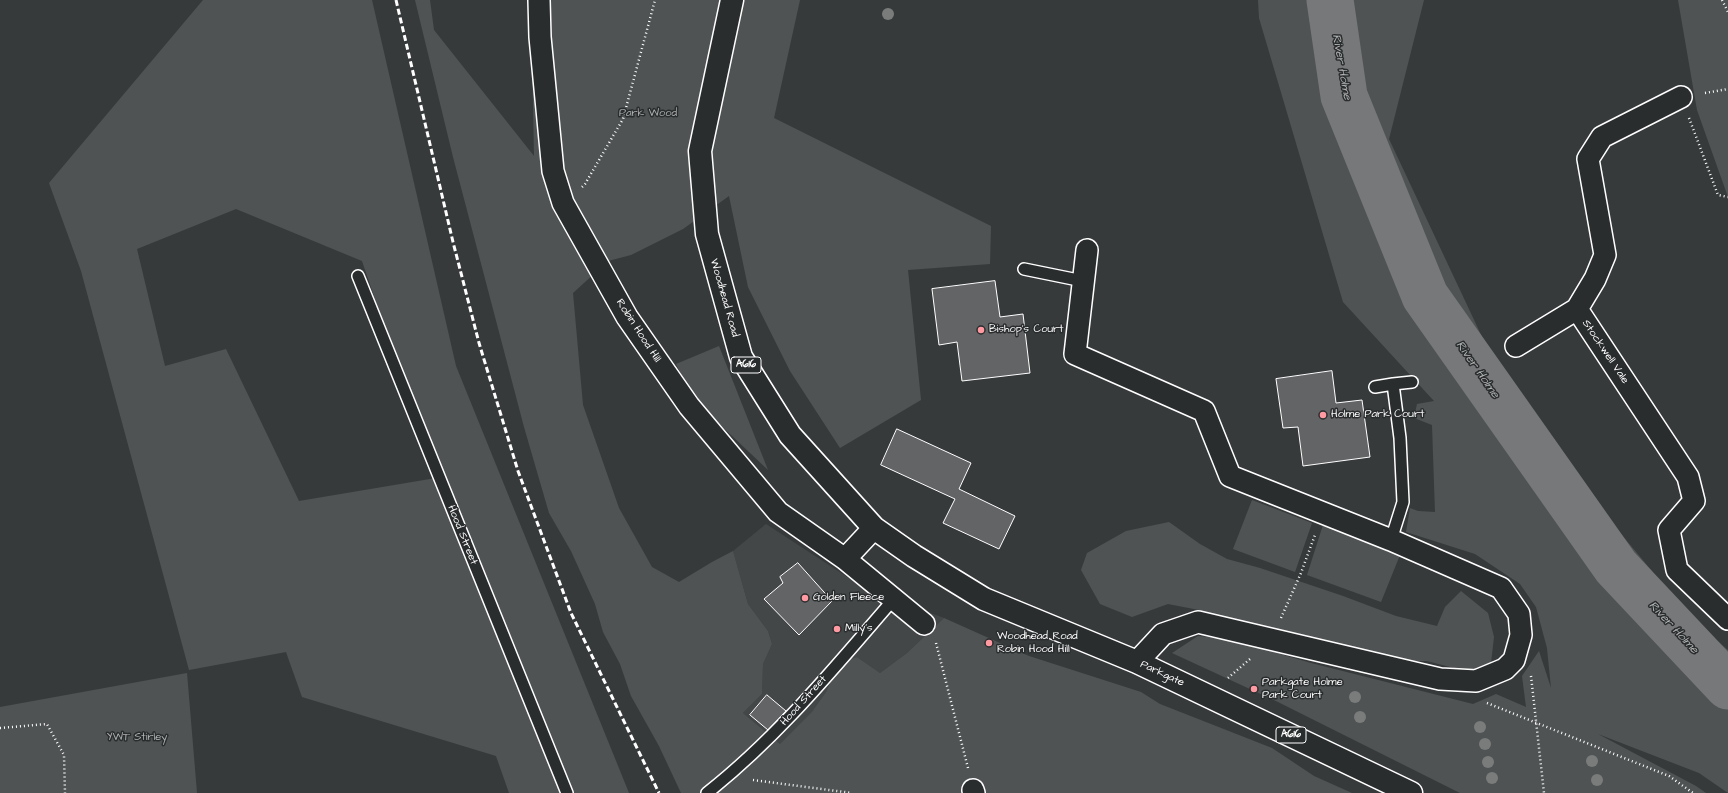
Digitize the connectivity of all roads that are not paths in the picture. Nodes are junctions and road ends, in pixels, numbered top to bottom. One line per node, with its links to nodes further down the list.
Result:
1 (540, 0): 16 (street, Robin Hood Hill)
2 (732, 0): 13 (main road, Woodhead Road / A616)
3 (1681, 97): 8 (street, Stockwell Vale)
4 (1087, 250): 7 (street)
5 (1024, 269): 7 (lane)
6 (358, 276): 21 (lane, Hood Street)
7 (1083, 281): 14 (street)
8 (1577, 309): 9 (street); 18 (street, Stockwell Vale)
9 (1516, 346)
10 (1412, 382): 11 (lane)
11 (1393, 384): 12 (lane); 14 (lane)
12 (1375, 386)
13 (874, 528): 15 (main road, Woodhead Road / A616); 16 (street)
14 (1391, 540): 20 (street)
15 (914, 556): 20 (main road, Parkgate / A616)
16 (845, 559): 17 (street, Robin Hood Hill)
17 (893, 600): 19 (street, Robin Hood Hill); 22 (lane, Hood Street)
18 (1728, 619)
19 (924, 624)
20 (1137, 662): 23 (main road, Parkgate / A616)
21 (567, 793)
22 (707, 793)
23 (1411, 793)

